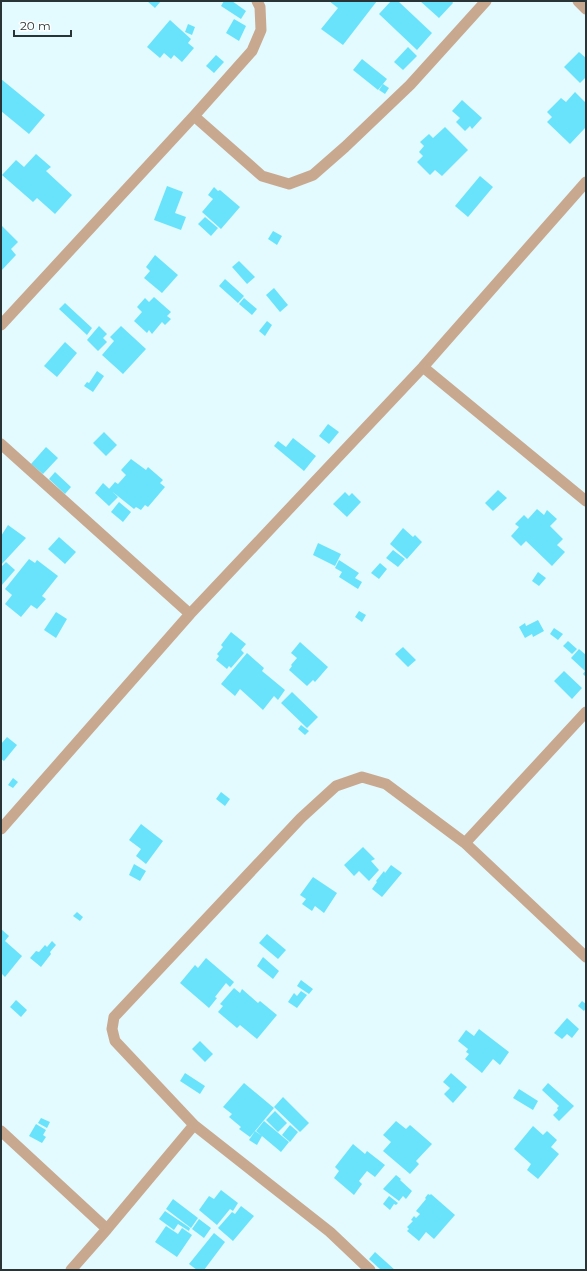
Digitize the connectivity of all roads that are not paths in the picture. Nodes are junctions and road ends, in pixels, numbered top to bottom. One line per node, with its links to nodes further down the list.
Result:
1 (257, 1): 5 (street)
2 (486, 1): 5 (street)
3 (578, 1): 4 (street)
4 (586, 8)
5 (194, 116): 7 (street)
6 (586, 182): 8 (street)
7 (1, 326)
8 (423, 367): 10 (street); 11 (street)
9 (1, 444): 11 (street)
10 (586, 501)
11 (190, 614): 13 (street)
12 (586, 712): 14 (street)
13 (1, 829)
14 (465, 843): 15 (street); 16 (street)
15 (586, 957)
16 (194, 1124): 18 (street); 20 (street)
17 (1, 1131): 18 (street)
18 (107, 1229): 19 (street)
19 (71, 1270)
20 (370, 1270)

